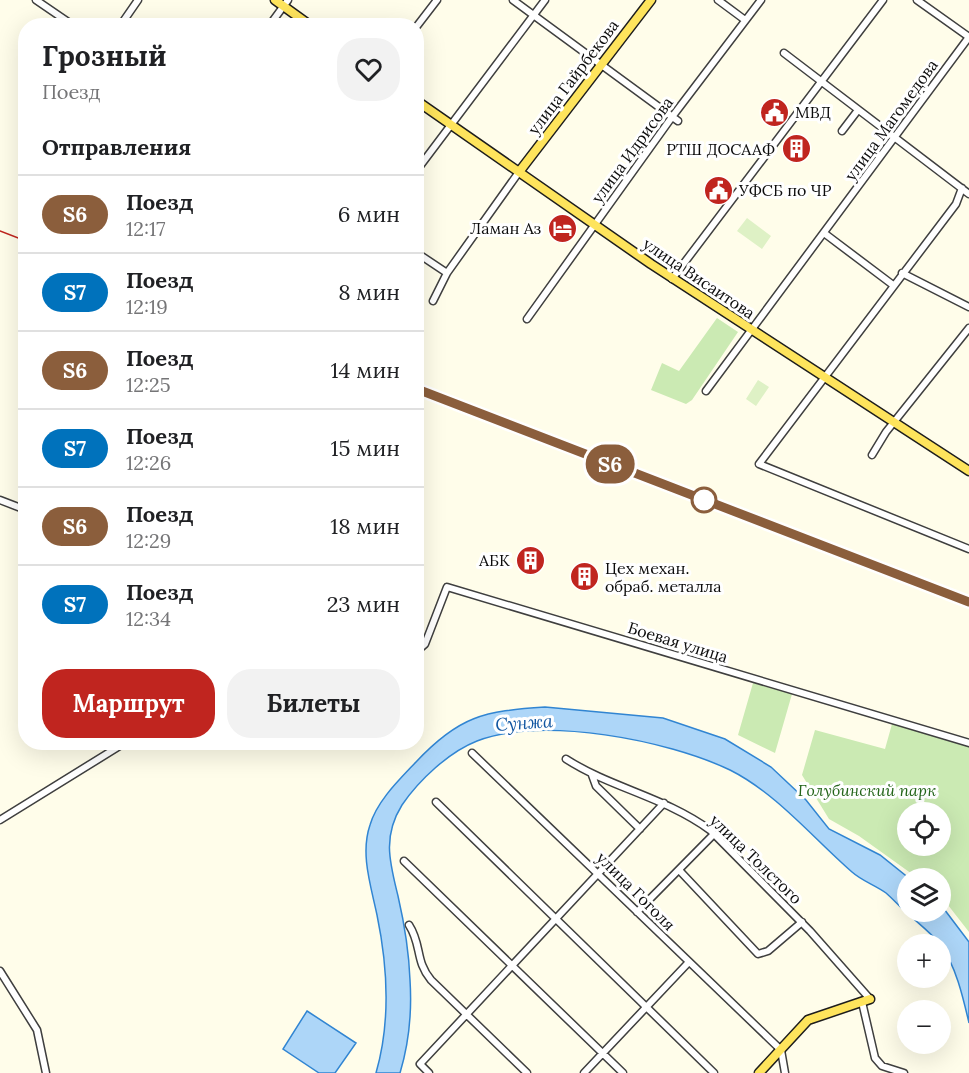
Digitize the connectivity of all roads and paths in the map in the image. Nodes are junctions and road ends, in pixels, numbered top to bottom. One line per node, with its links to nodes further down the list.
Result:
1 (36, 0): 14 (street)
2 (138, 0): 15 (street)
3 (275, 0): 12 (main road)
4 (437, 0): 18 (street)
5 (513, 0): 13 (street)
6 (545, 0): 13 (street)
7 (651, 0): 22 (main road, улица Гайрбекова)
8 (718, 0): 19 (street)
9 (760, 0): 19 (street, улица Идрисова)
10 (883, 0): 23 (street)
11 (917, 0): 20 (street)
12 (286, 3): 16 (street); 17 (main road)
13 (534, 14): 22 (street); 27 (street)
14 (62, 18)
15 (126, 18)
16 (275, 18)
17 (302, 18)
18 (423, 18)
19 (745, 20): 26 (street, улица Идрисова)
20 (969, 38): 29 (street, улица Магомедова)
21 (784, 53): 23 (street)
22 (601, 66): 26 (street); 31 (main road, улица Гайрбекова)
23 (821, 82): 25 (street); 39 (street)
24 (424, 106): 27 (main road, улица Висаитова)
25 (858, 110): 28 (street); 29 (street)
26 (675, 119): 34 (street, улица Идрисова)
27 (452, 125): 30 (street); 31 (main road, улица Висаитова)
28 (842, 131)
29 (895, 139): 32 (street); 35 (street, улица Магомедова)
30 (424, 161)
31 (519, 172): 34 (main road, улица Висаитова); 37 (street)
32 (962, 188): 33 (street); 38 (street)
33 (969, 194)
34 (595, 225): 39 (main road, улица Висаитова); 43 (street, улица Идрисова)
35 (824, 233): 40 (street); 45 (street, улица Магомедова)
36 (424, 258): 37 (street)
37 (447, 273): 41 (street)
38 (902, 273): 40 (street); 42 (street)
39 (672, 279): 45 (main road, улица Висаитова)
40 (893, 285): 46 (street)
41 (433, 301)
42 (969, 307)
43 (527, 319)
44 (969, 328): 48 (street)
45 (750, 331): 46 (main road, улица Висаитова); 47 (street, улица Магомедова)
46 (823, 378): 48 (main road, улица Висаитова); 53 (street)
47 (706, 391)
48 (894, 423): 49 (street); 50 (main road, улица Висаитова)
49 (872, 455)
50 (969, 471)
51 (0, 500): 52 (street)
52 (18, 507)
53 (969, 549)
54 (424, 644): 55 (street, Боевая улица)
55 (969, 744)
56 (113, 750): 62 (street)
57 (472, 753): 67 (street, улица Гоголя)
58 (566, 759): 59 (street, улица Толстого)
59 (592, 775): 61 (street, улица Толстого); 63 (street)
60 (436, 802): 69 (street)
61 (664, 803): 63 (street); 64 (street, улица Толстого)
62 (0, 820)
63 (640, 829): 67 (street)
64 (714, 834): 66 (street); 70 (street, улица Толстого)
65 (404, 861): 73 (street)
66 (679, 870): 68 (street); 70 (street)
67 (599, 872): 68 (street, улица Гоголя); 69 (street)
68 (637, 912): 72 (street, улица Гоголя)
69 (556, 920): 73 (street); 76 (street)
70 (802, 922): 75 (street, улица Толстого)
71 (409, 925): 77 (street)
72 (688, 963): 76 (street); 78 (street, улица Гоголя)
73 (511, 965): 77 (street); 79 (street)
74 (0, 971): 80 (street)
75 (866, 1000): 78 (main road); 88 (street)
76 (646, 1007): 79 (street); 85 (street)
77 (465, 1014): 81 (street); 82 (street)
78 (781, 1050): 86 (main road); 87 (street)
79 (603, 1053): 83 (street); 84 (street)
80 (46, 1073)
81 (429, 1073)
82 (527, 1073)
83 (584, 1073)
84 (623, 1073)
85 (714, 1073)
86 (759, 1073)
87 (785, 1073)
88 (902, 1073)

